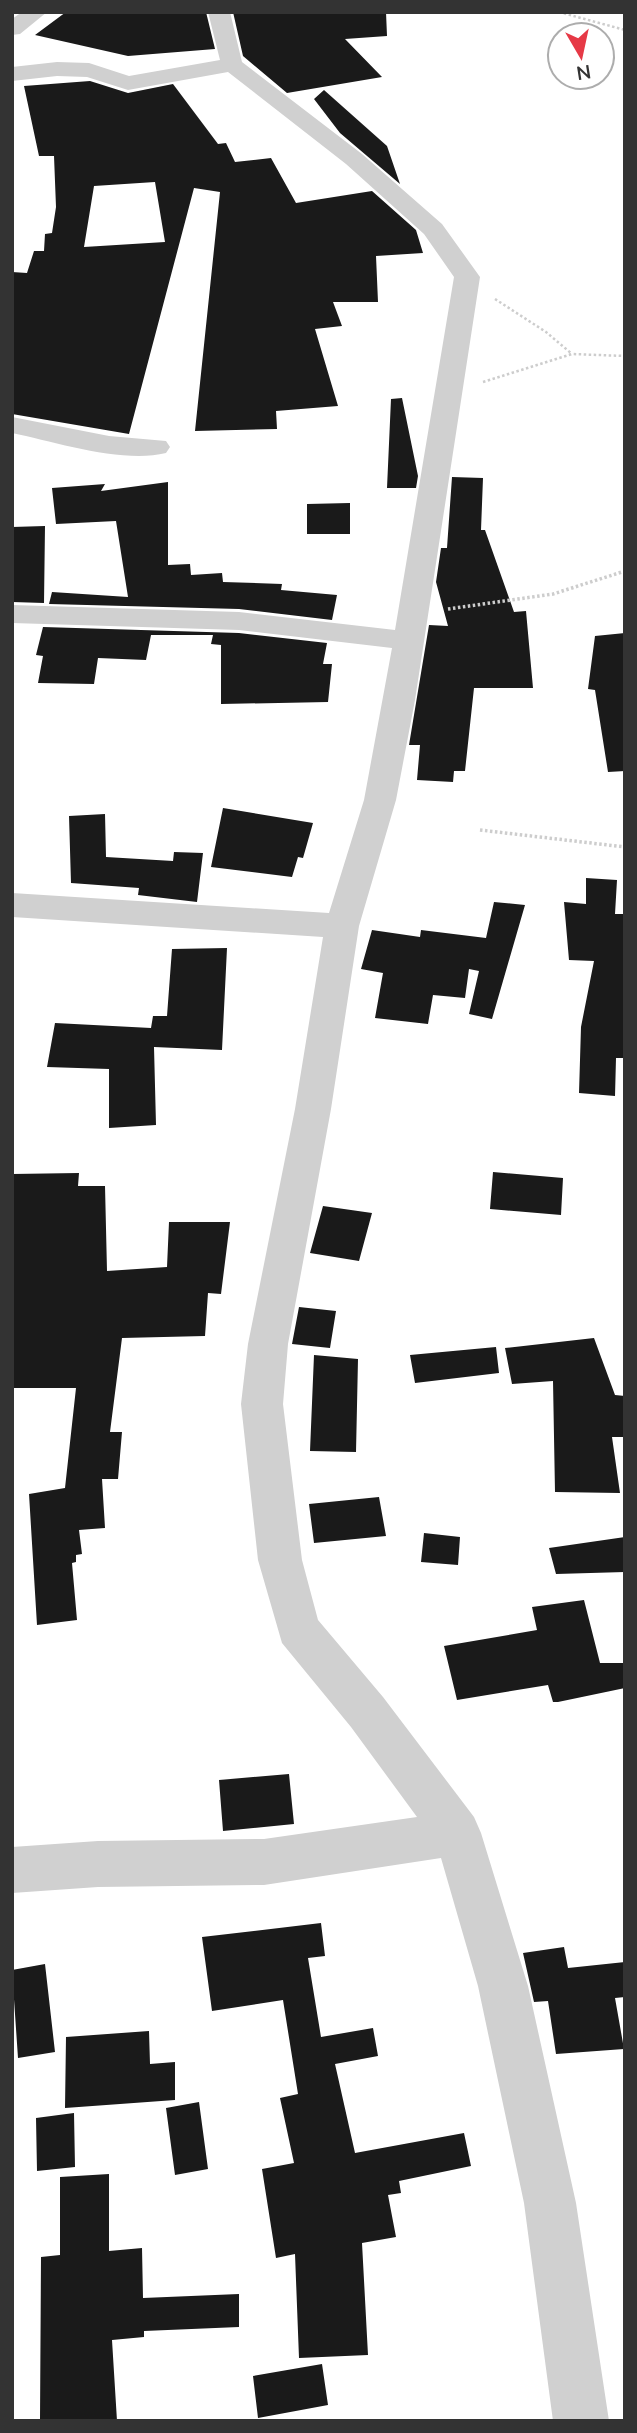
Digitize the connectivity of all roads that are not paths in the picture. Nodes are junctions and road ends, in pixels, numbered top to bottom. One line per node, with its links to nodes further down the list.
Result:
1 (36, 12): 3 (street)
2 (219, 12): 4 (street)
3 (12, 29)
4 (232, 65): 5 (street); 9 (street)
5 (12, 74)
6 (12, 425): 7 (street)
7 (156, 447)
8 (12, 614): 9 (street)
9 (409, 626): 11 (street)
10 (12, 905): 11 (street)
11 (342, 926): 12 (street)
12 (457, 1833): 13 (street); 14 (street)
13 (12, 1870)
14 (581, 2421)

